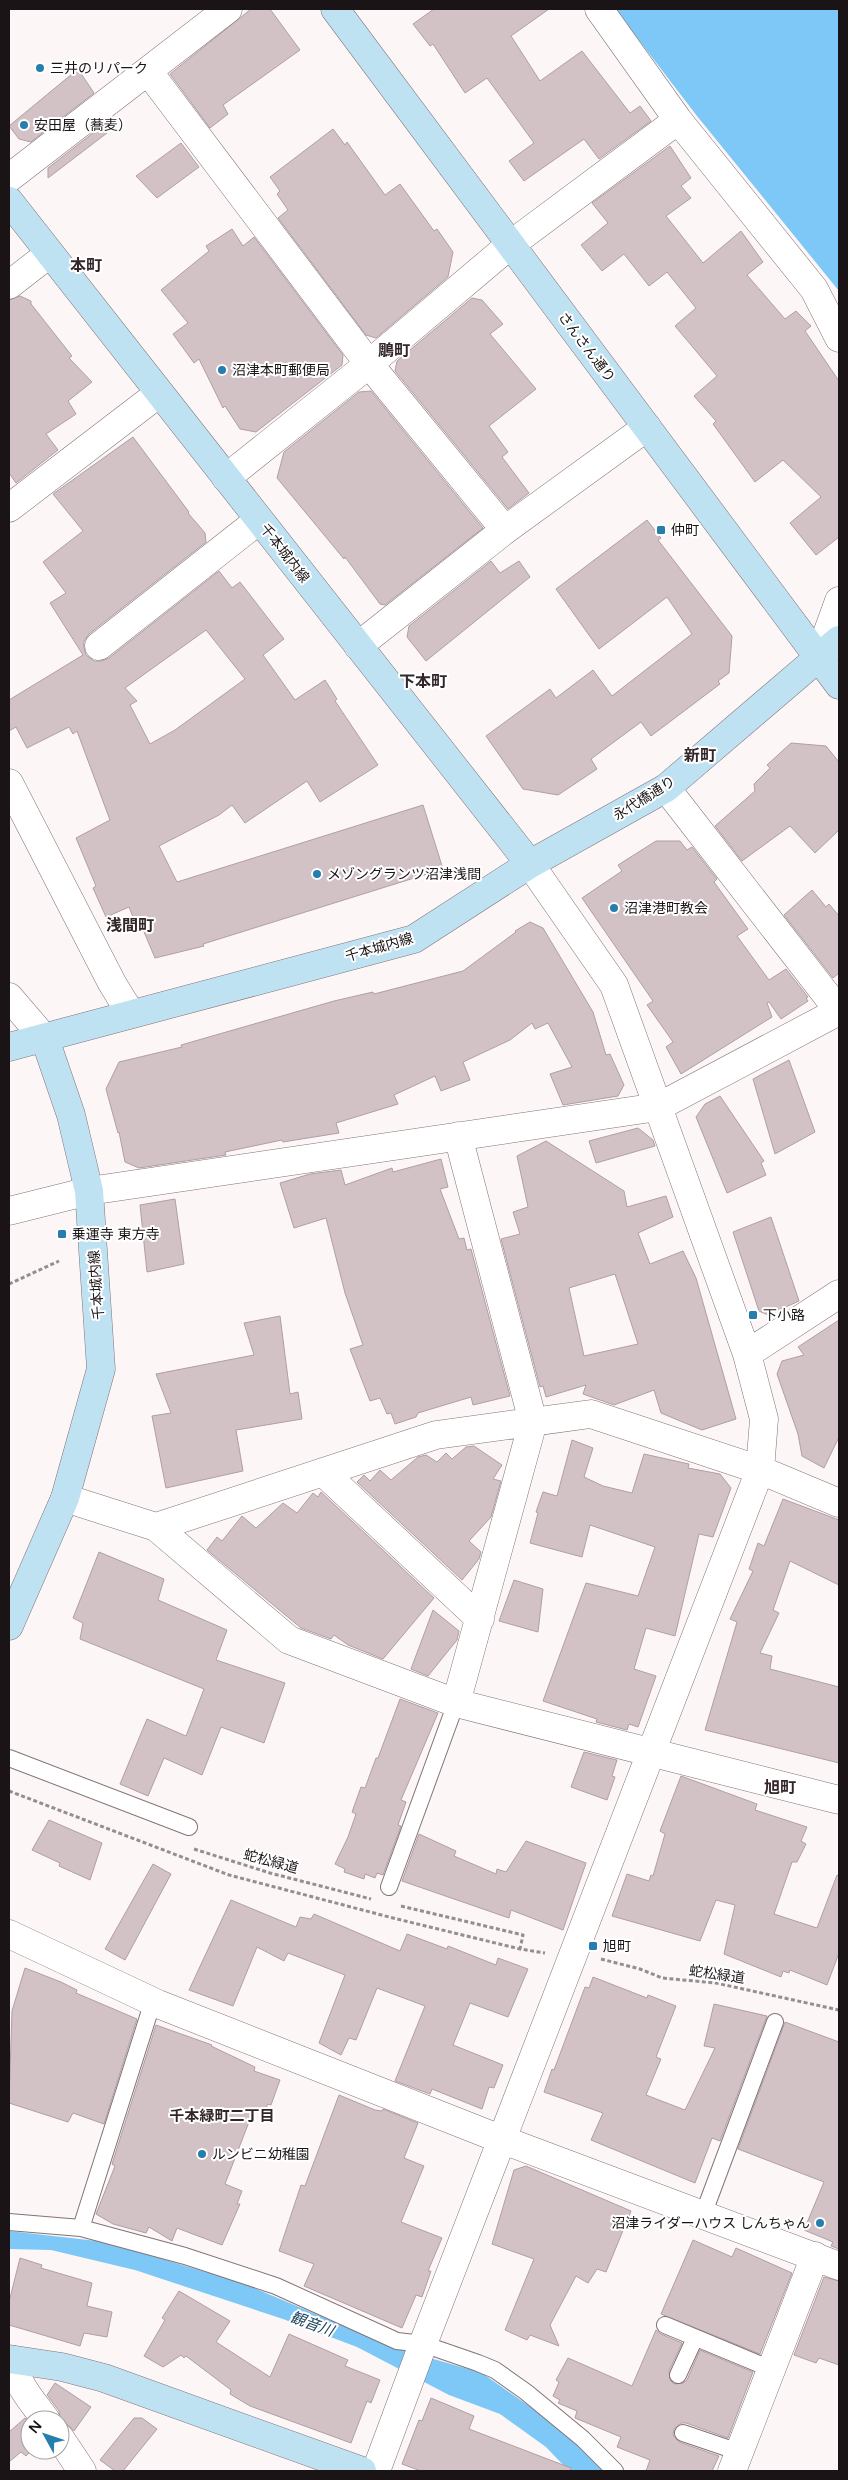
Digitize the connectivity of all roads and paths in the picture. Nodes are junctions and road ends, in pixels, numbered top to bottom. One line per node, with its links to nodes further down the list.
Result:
1 (228, 9): 4 (street)
2 (335, 9): 8 (main road, さんさん通り)
3 (599, 9): 5 (street)
4 (148, 71): 6 (street); 12 (street)
5 (678, 120): 8 (street); 11 (street)
6 (9, 178)
7 (9, 202): 9 (main road, 千本城内線)
8 (510, 244): 12 (street); 14 (main road, さんさん通り)
9 (49, 254): 10 (street); 13 (main road, 千本城内線)
10 (9, 285)
11 (839, 338)
12 (369, 364): 15 (street); 18 (street)
13 (158, 394): 15 (main road, 千本城内線); 16 (street)
14 (647, 427): 18 (street); 23 (main road, さんさん通り)
15 (226, 478): 17 (main road, 千本城内線)
16 (9, 508)
17 (259, 520): 21 (street); 22 (main road, 千本城内線)
18 (505, 530): 22 (street)
19 (839, 601): 23 (street)
20 (839, 640): 23 (main road, 永代橋通り)
21 (99, 646)
22 (358, 646): 27 (main road, 千本城内線)
23 (818, 659): 24 (main road, さんさん通り); 26 (main road, 永代橋通り)
24 (839, 685)
25 (9, 783): 30 (street)
26 (666, 788): 27 (main road, 永代橋通り); 29 (street)
27 (530, 864): 30 (main road, 千本城内線); 33 (street)
28 (9, 998): 31 (street)
29 (839, 1011): 33 (street)
30 (131, 1014): 31 (main road, 千本城内線)
31 (44, 1039): 32 (main road); 35 (main road, 千本城内線)
32 (9, 1047)
33 (658, 1107): 34 (street); 40 (street)
34 (458, 1136): 35 (street); 41 (street)
35 (89, 1191): 36 (street); 44 (main road, 千本城内線)
36 (9, 1211)
37 (59, 1261): 38 (path)
38 (9, 1284)
39 (839, 1294): 40 (street)
40 (747, 1354): 42 (street)
41 (533, 1422): 42 (street); 43 (street); 47 (street)
42 (760, 1470): 45 (street); 50 (street)
43 (323, 1472): 46 (street); 47 (street)
44 (66, 1498): 46 (street); 48 (main road, 千本城内線)
45 (839, 1503)
46 (156, 1527): 49 (street)
47 (480, 1619): 49 (street)
48 (9, 1626)
49 (456, 1703): 50 (street); 56 (lane)
50 (652, 1753): 53 (street); 68 (street)
51 (9, 1758): 54 (lane)
52 (9, 1791): 60 (path, 蛇松緑道)
53 (839, 1800)
54 (189, 1827)
55 (193, 1848): 57 (path, 蛇松緑道)
56 (389, 1887)
57 (375, 1900)
58 (397, 1905): 62 (path)
59 (395, 1912): 60 (path)
60 (393, 1918): 62 (path, 蛇松緑道)
61 (9, 1934): 65 (street)
62 (520, 1949): 63 (path, 蛇松緑道)
63 (547, 1953)
64 (592, 1956): 66 (path, 蛇松緑道)
65 (153, 2001): 68 (street); 71 (lane)
66 (839, 2010)
67 (775, 2022): 69 (lane)
68 (503, 2140): 69 (street); 75 (street)
69 (703, 2215): 72 (street)
70 (9, 2222): 71 (lane)
71 (81, 2228): 75 (lane)
72 (827, 2261): 77 (street)
73 (665, 2325): 74 (lane)
74 (695, 2338): 77 (lane); 78 (lane)
75 (422, 2347): 85 (street); 86 (lane)
76 (11, 2359): 79 (street); 84 (main road)
77 (771, 2369): 82 (street)
78 (678, 2375)
79 (39, 2410)
80 (683, 2433): 82 (lane)
81 (70, 2453): 83 (street)
82 (735, 2462)
83 (82, 2471)
84 (362, 2471)
85 (376, 2471)
86 (615, 2471)

